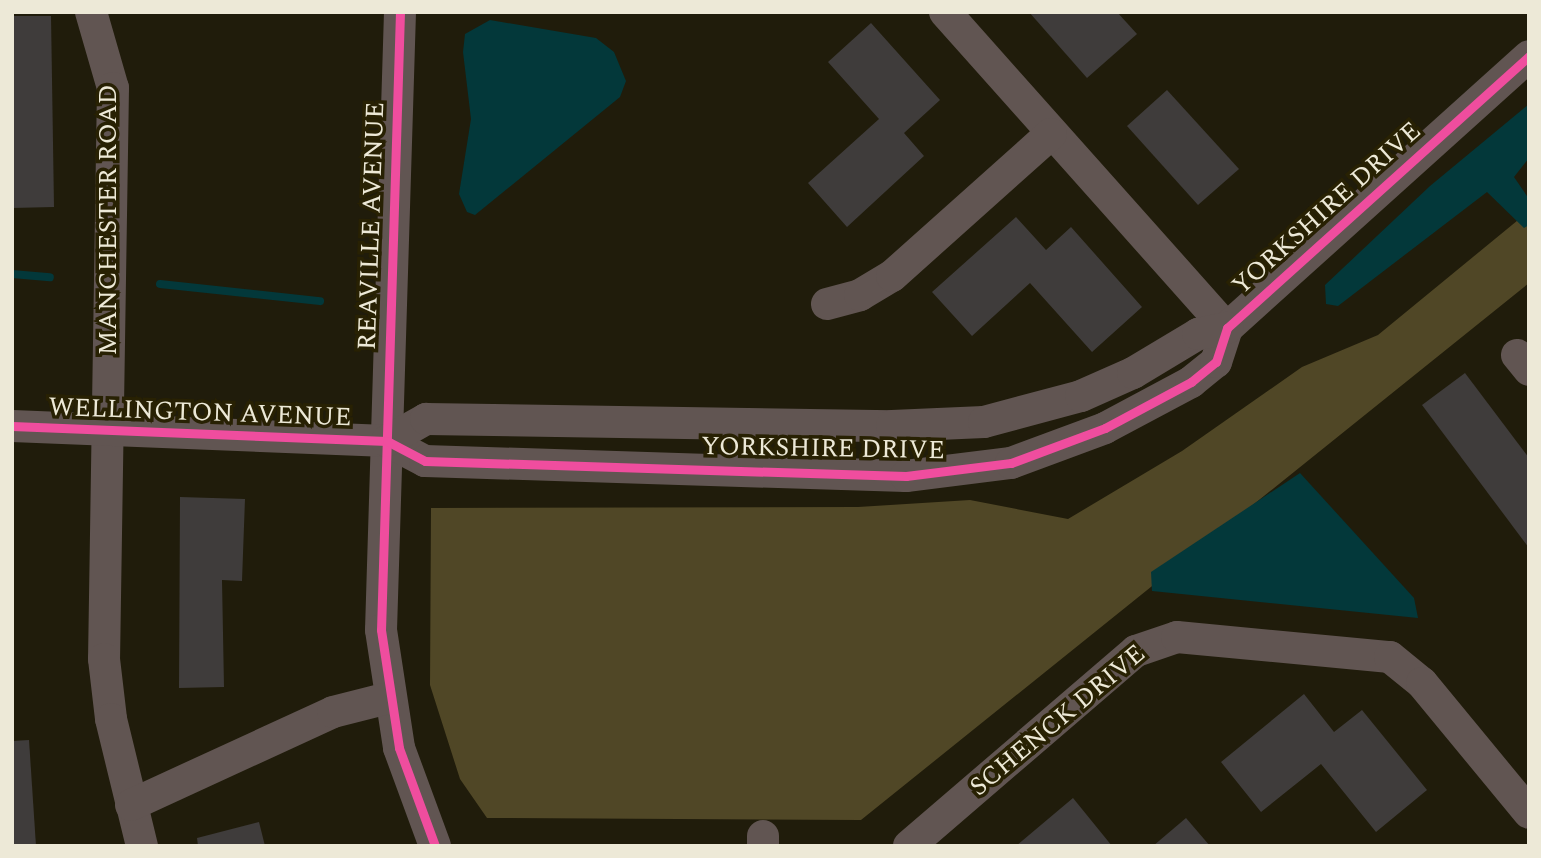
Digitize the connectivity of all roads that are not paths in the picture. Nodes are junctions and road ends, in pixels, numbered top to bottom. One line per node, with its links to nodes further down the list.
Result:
1 (91, 12): 9 (street, MANCHESTER ROAD)
2 (400, 12): 10 (street, REAVILLE AVENUE)
3 (944, 12): 5 (street)
4 (1529, 56): 7 (street, YORKSHIRE DRIVE)
5 (1051, 134): 6 (street); 7 (street)
6 (827, 304)
7 (1227, 328): 10 (street, YORKSHIRE DRIVE); 10 (street, YORKSHIRE DRIVE)
8 (12, 426): 9 (street, WELLINGTON AVENUE)
9 (107, 430): 10 (street, WELLINGTON AVENUE); 12 (street, MANCHESTER ROAD)
10 (387, 441): 11 (street, REAVILLE AVENUE)
11 (388, 698): 12 (street); 16 (street, REAVILLE AVENUE)
12 (131, 805): 15 (street, MANCHESTER ROAD)
13 (1529, 813): 14 (street, SCHENCK DRIVE)
14 (926, 840)
15 (142, 846)
16 (435, 846)

